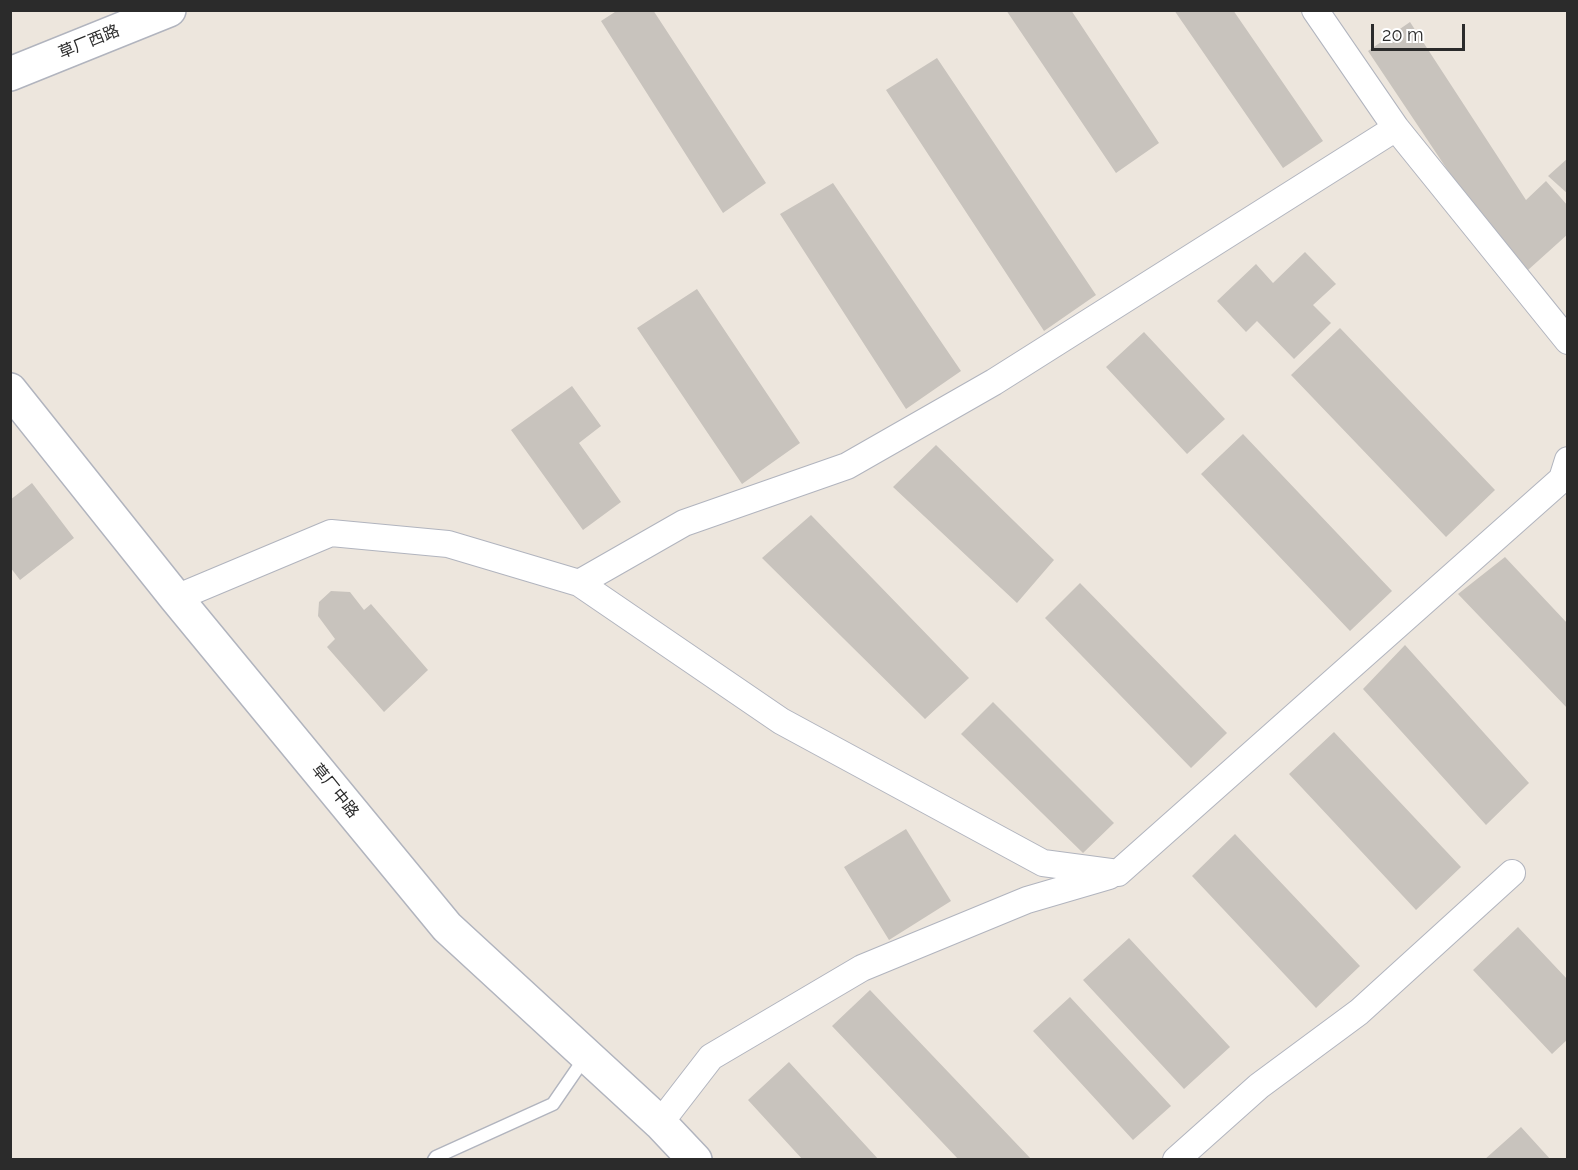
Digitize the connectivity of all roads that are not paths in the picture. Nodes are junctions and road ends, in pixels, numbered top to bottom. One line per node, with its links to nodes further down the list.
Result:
1 (1315, 10): 4 (street)
2 (160, 12): 3 (street, 草厂西路)
3 (10, 74)
4 (1396, 128): 5 (street); 8 (street)
5 (1568, 341)
6 (10, 390): 9 (street, 草厂中路)
7 (1568, 460): 10 (street)
8 (579, 583): 9 (street); 10 (street)
9 (176, 598): 12 (street, 草厂中路)
10 (1118, 873): 13 (street)
11 (1512, 873): 16 (street)
12 (587, 1055): 13 (street, 草厂中路); 14 (lane)
13 (660, 1123): 15 (street, 草厂中路)
14 (434, 1160)
15 (695, 1160)
16 (1176, 1160)

